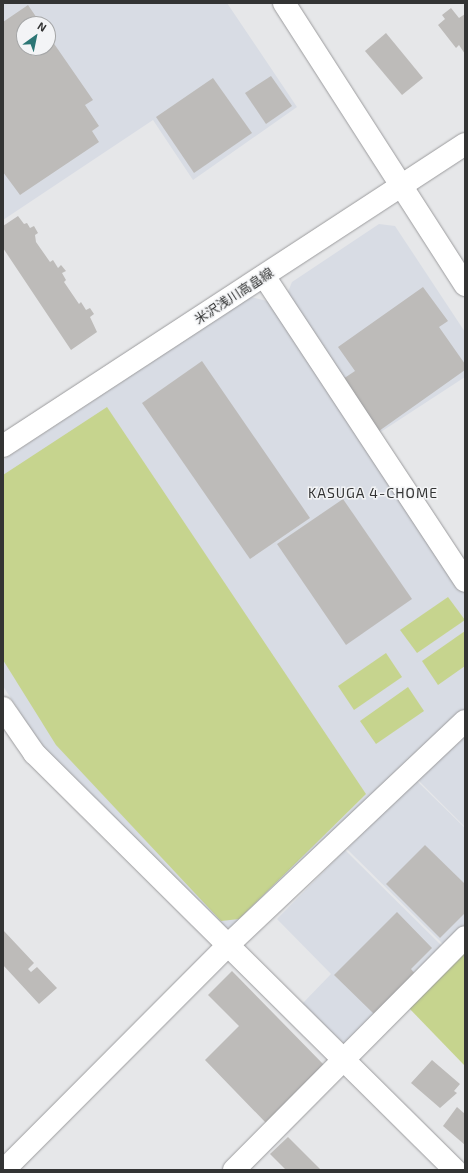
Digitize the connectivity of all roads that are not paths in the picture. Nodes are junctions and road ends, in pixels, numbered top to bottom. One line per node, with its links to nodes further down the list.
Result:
1 (284, 3): 3 (street)
2 (465, 144): 3 (street, 米沢浅川高畠線)
3 (401, 187): 4 (street, 米沢浅川高畠線); 5 (street)
4 (264, 276): 6 (street, 米沢浅川高畠線); 7 (street)
5 (465, 285)
6 (3, 446)
7 (465, 581)
8 (3, 708): 11 (street)
9 (465, 721): 11 (street)
10 (465, 936): 12 (street)
11 (228, 945): 12 (street); 14 (street)
12 (343, 1059): 15 (street); 16 (street)
13 (465, 1162): 16 (street)
14 (4, 1170)
15 (234, 1170)
16 (456, 1170)

